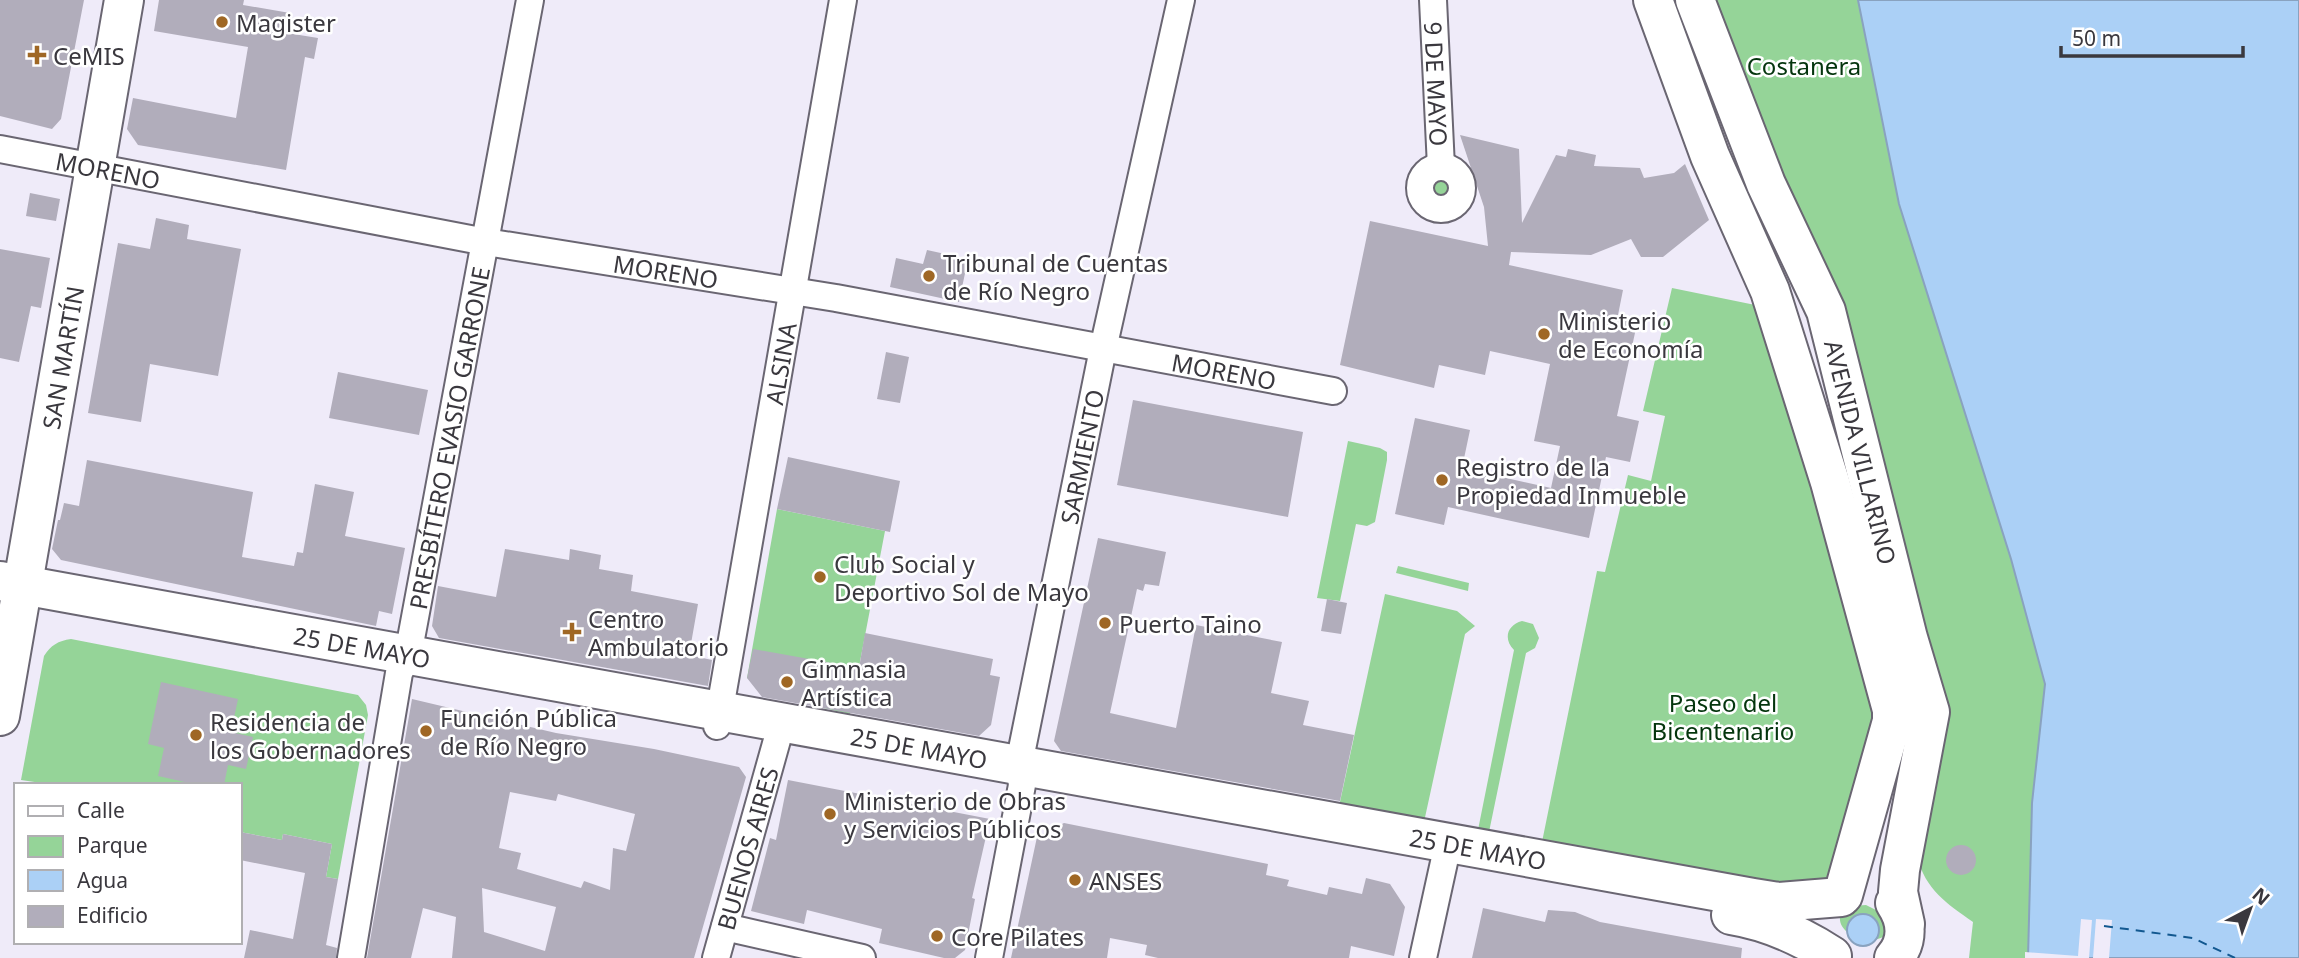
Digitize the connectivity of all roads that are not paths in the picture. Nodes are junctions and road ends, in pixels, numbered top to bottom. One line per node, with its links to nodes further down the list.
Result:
1 (124, 0): 9 (main road, SAN MARTÍN)
2 (530, 0): 11 (street, PRESBÍTERO EVASIO GARRONE)
3 (843, 0): 12 (street, ALSINA)
4 (1181, 0): 13 (street, SARMIENTO)
5 (1433, 0): 10 (street, 9 DE MAYO)
6 (1653, 0): 22 (main road, AVENIDA VILLARINO)
7 (1695, 0): 24 (main road, AVENIDA VILLARINO)
8 (0, 149): 9 (street, MORENO)
9 (95, 166): 11 (street, MORENO); 15 (main road, SAN MARTÍN)
10 (1441, 167)
11 (486, 242): 12 (street, MORENO); 16 (street, PRESBÍTERO EVASIO GARRONE)
12 (791, 292): 13 (street, MORENO); 18 (street, ALSINA)
13 (1103, 349): 14 (street, MORENO); 20 (street, SARMIENTO)
14 (1334, 391)
15 (11, 594): 16 (main road, 25 DE MAYO); 17 (main road, SAN MARTÍN)
16 (404, 664): 18 (main road, 25 DE MAYO); 26 (street, PRESBÍTERO EVASIO GARRONE)
17 (0, 716)
18 (718, 720): 19 (main road, 25 DE MAYO); 20 (main road, 25 DE MAYO)
19 (777, 740): 20 (main road, 25 DE MAYO); 23 (street, BUENOS AIRES)
20 (1020, 775): 21 (main road, 25 DE MAYO); 29 (street, SARMIENTO)
21 (1445, 854): 22 (main road, 25 DE MAYO); 25 (main road, 25 DE MAYO); 30 (street)
22 (1842, 896): 24 (main road, 25 DE MAYO); 25 (main road, 25 DE MAYO)
23 (725, 927): 27 (street, BUENOS AIRES); 28 (street)
24 (1898, 948)
25 (1833, 957)
26 (351, 958)
27 (716, 958)
28 (862, 958)
29 (989, 958)
30 (1423, 958)

